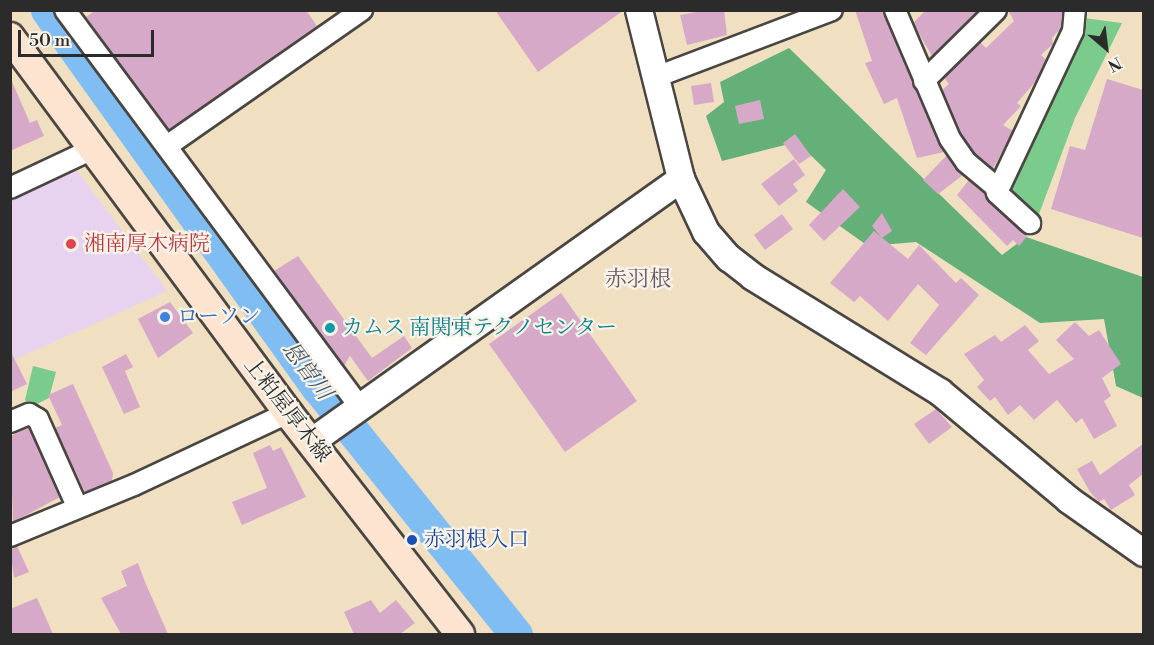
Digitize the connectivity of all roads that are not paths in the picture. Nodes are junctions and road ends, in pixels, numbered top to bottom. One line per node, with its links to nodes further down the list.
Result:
1 (65, 10): 11 (street)
2 (362, 10): 11 (street)
3 (639, 10): 9 (street)
4 (832, 10): 9 (street)
5 (894, 10): 10 (street)
6 (996, 10): 10 (street)
7 (1075, 10): 14 (street)
8 (10, 37): 12 (main road, 上粕屋厚木線)
9 (657, 77): 13 (street)
10 (924, 81): 14 (street)
11 (166, 146): 17 (street)
12 (93, 149): 15 (street); 18 (main road, 上粕屋厚木線)
13 (681, 179): 17 (street); 23 (street)
14 (994, 186): 16 (street)
15 (10, 188)
16 (1030, 223)
17 (359, 408): 20 (street)
18 (288, 413): 20 (main road, 上粕屋厚木線); 21 (street)
19 (10, 422): 21 (street)
20 (320, 435): 24 (main road, 上粕屋厚木線)
21 (77, 506): 22 (street)
22 (10, 536)
23 (1143, 553)
24 (460, 634)

